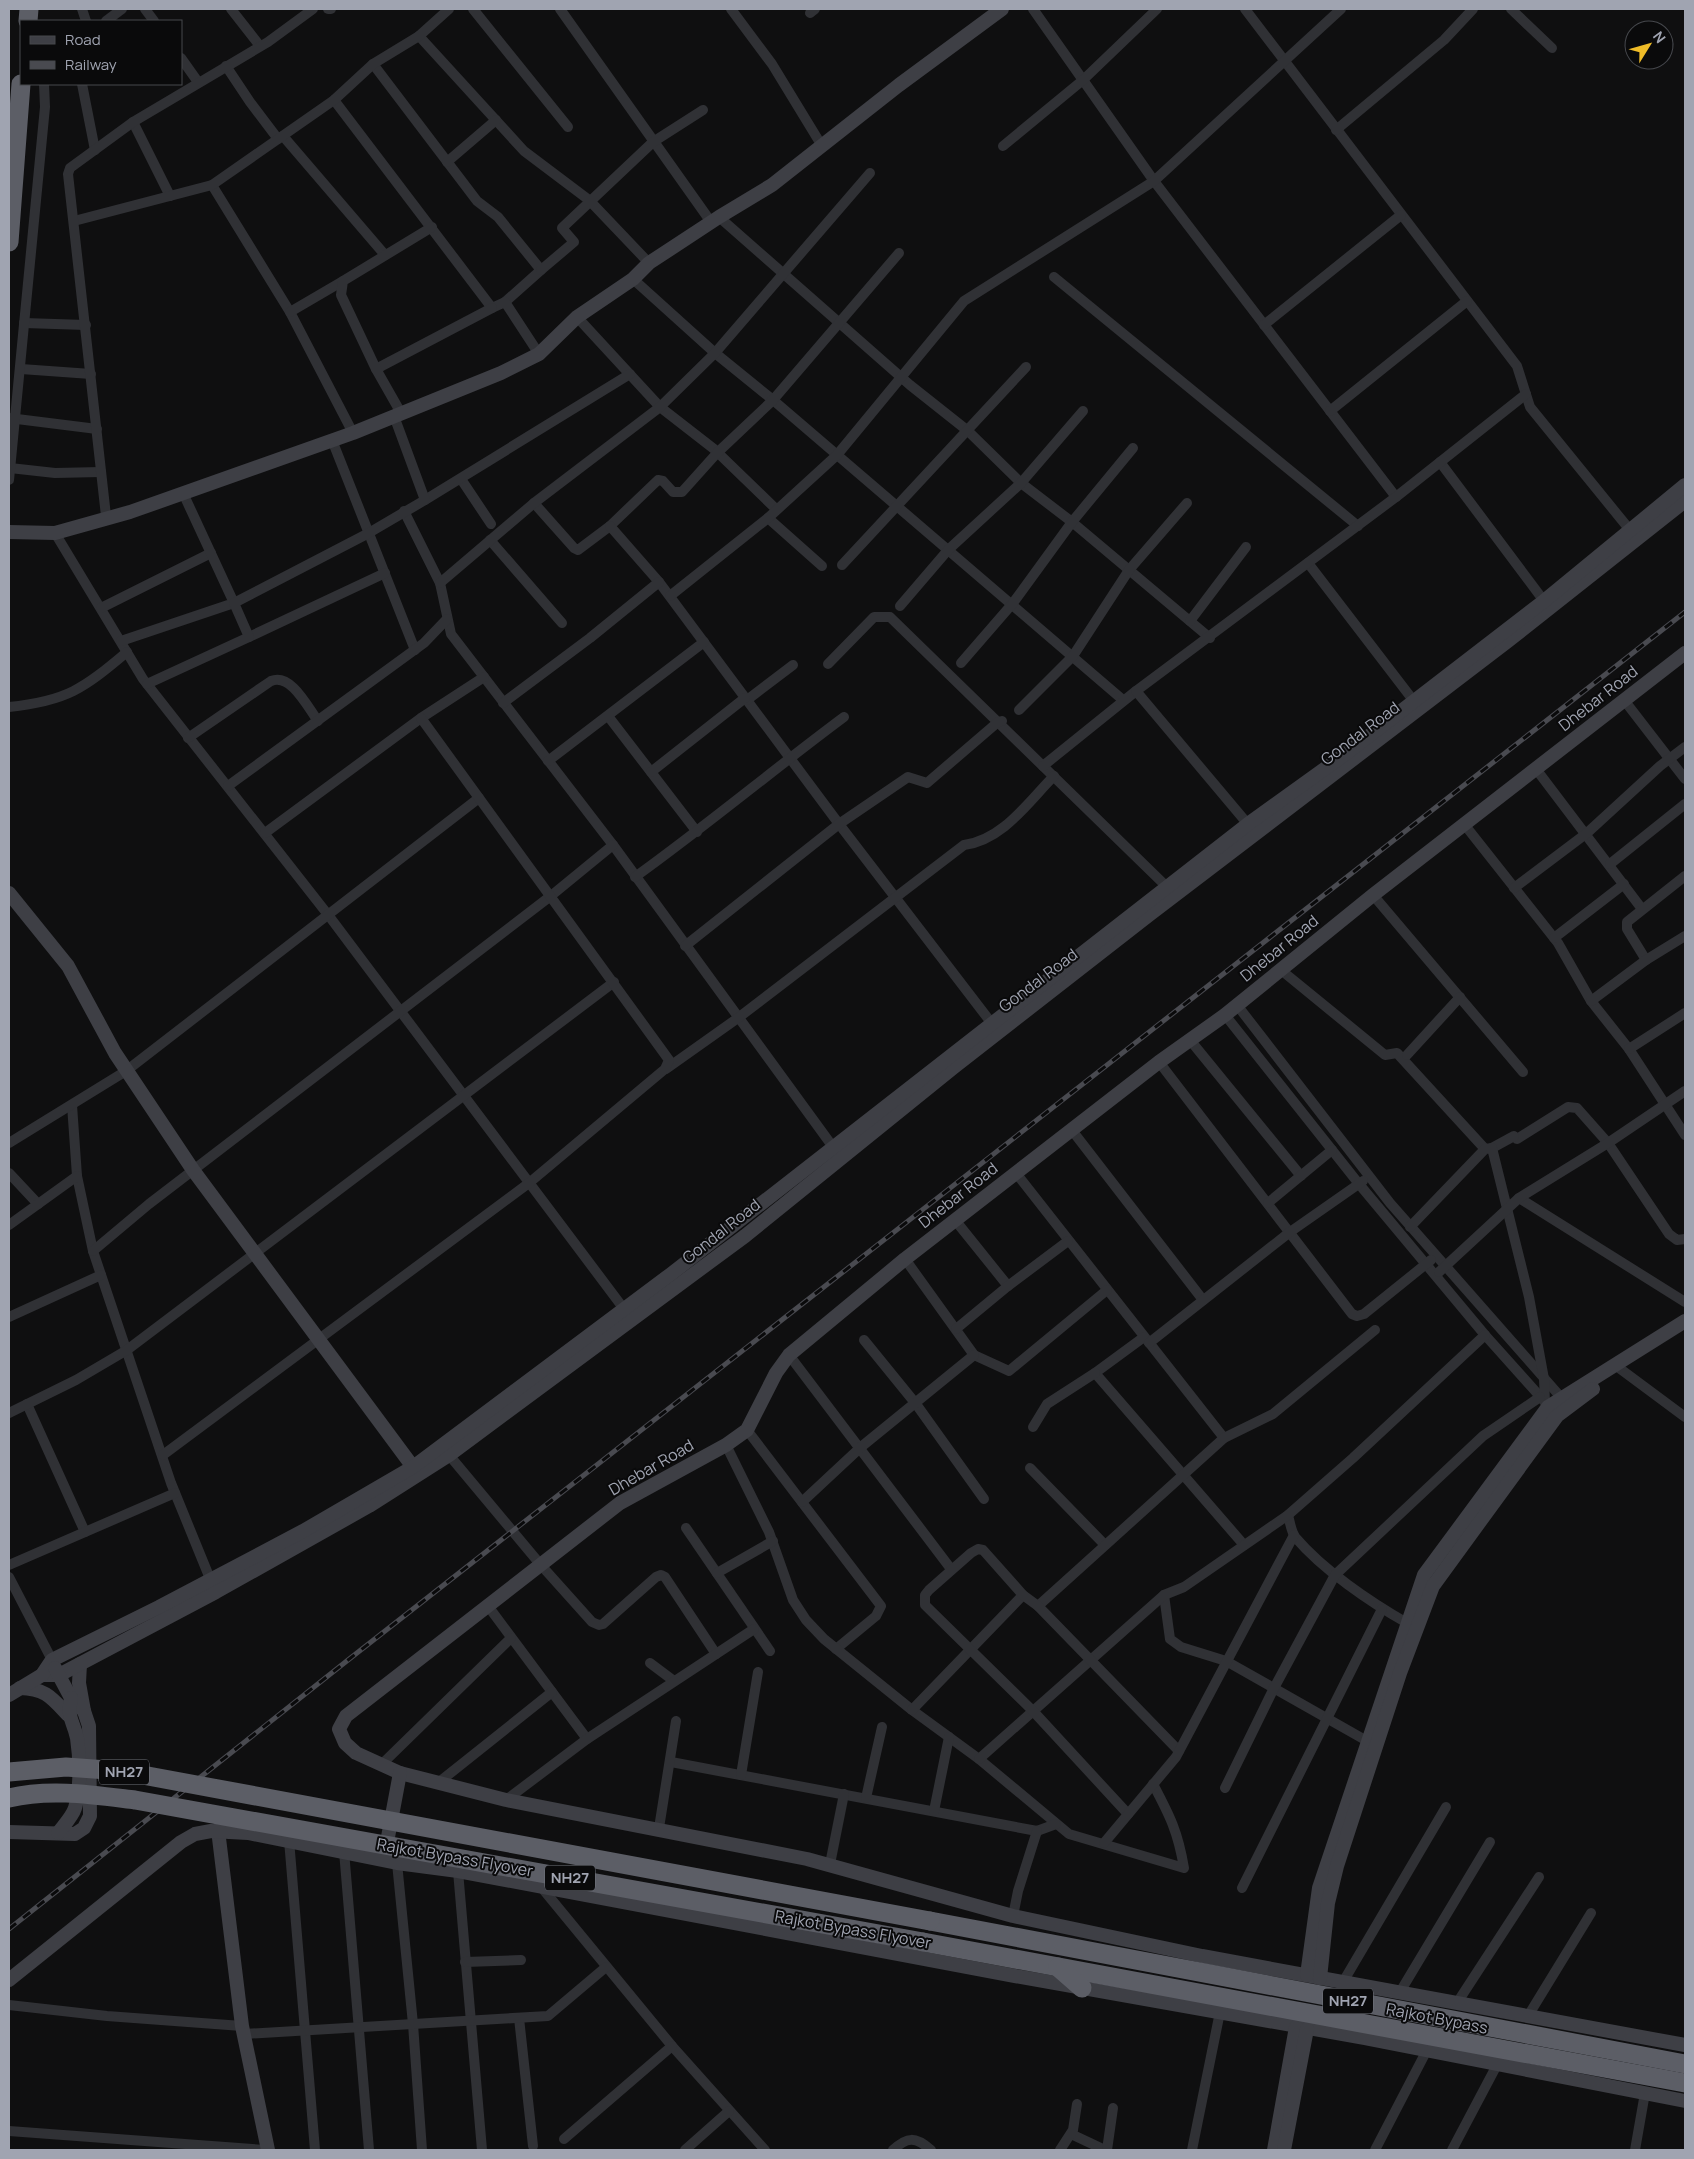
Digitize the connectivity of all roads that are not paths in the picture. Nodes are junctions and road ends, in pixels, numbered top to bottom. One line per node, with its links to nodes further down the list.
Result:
1 (122, 9): 16 (street)
2 (145, 9): 17 (street)
3 (231, 9): 19 (street)
4 (313, 9): 19 (street)
5 (449, 9): 18 (street)
6 (473, 9): 34 (street)
7 (560, 9): 37 (street)
8 (731, 9): 38 (street)
9 (1002, 9): 38 (street)
10 (1157, 9): 25 (street)
11 (1245, 9): 22 (street)
12 (1341, 9): 22 (street)
13 (1473, 9): 35 (street)
14 (1511, 9): 20 (street)
15 (1037, 10): 25 (street)
16 (107, 20)
17 (153, 20)
18 (419, 36): 23 (street); 32 (street)
19 (260, 46): 24 (street)
20 (1552, 48)
21 (182, 59): 26 (street)
22 (1284, 62): 35 (street); 43 (street)
23 (373, 64): 30 (street); 41 (street)
24 (226, 66): 26 (street); 36 (street)
25 (1083, 80): 39 (street); 43 (street)
26 (198, 82): 33 (street)
27 (22, 85): 51 (highway)
28 (44, 85): 65 (street)
29 (82, 85): 40 (street)
30 (334, 100): 36 (street); 50 (street)
31 (703, 110): 37 (street)
32 (496, 120): 41 (street); 46 (street)
33 (134, 122): 40 (street); 45 (street)
34 (568, 127)
35 (1336, 130): 47 (street)
36 (281, 137): 44 (street); 53 (street)
37 (653, 142): 46 (street); 48 (street)
38 (822, 146): 48 (street)
39 (1003, 146)
40 (95, 150): 49 (street)
41 (448, 162): 55 (street)
42 (870, 173): 56 (street)
43 (1154, 181): 67 (street); 76 (street)
44 (212, 185): 45 (street); 63 (street)
45 (170, 196): 49 (street)
46 (589, 200): 54 (street); 55 (street)
47 (1401, 215): 60 (street); 67 (street)
48 (715, 219): 54 (street); 56 (street)
49 (74, 221): 68 (street)
50 (432, 227): 53 (street); 62 (street)
51 (9, 242)
52 (899, 253): 66 (street)
53 (385, 255): 59 (street)
54 (649, 263): 58 (street)
55 (541, 270): 61 (street)
56 (783, 275): 66 (street); 69 (street)
57 (1054, 277): 112 (street)
58 (633, 279): 64 (street); 69 (street)
59 (343, 281): 63 (street); 72 (street)
60 (1467, 300): 77 (street); 81 (street)
61 (505, 302): 62 (street); 70 (street)
62 (492, 308): 72 (street)
63 (290, 312): 86 (street)
64 (577, 317): 70 (street); 75 (street)
65 (24, 323): 68 (street); 73 (street)
66 (841, 323): 76 (street); 78 (street)
67 (1264, 324): 81 (street)
68 (86, 326): 74 (street)
69 (715, 353): 78 (street); 79 (street)
70 (540, 354): 82 (street)
71 (1026, 367): 85 (street)
72 (376, 369): 82 (street)
73 (21, 370): 74 (street); 83 (street)
74 (91, 374): 84 (street)
75 (630, 374): 79 (street); 94 (street)
76 (902, 378): 85 (street); 90 (street)
77 (1526, 394): 91 (street); 116 (street)
78 (773, 400): 89 (street); 90 (street)
79 (660, 408): 89 (street); 102 (street)
80 (1083, 410): 96 (street)
81 (1330, 411): 99 (street)
82 (398, 414): 86 (street); 100 (street)
83 (11, 419): 84 (street); 92 (street)
84 (97, 428): 93 (street)
85 (968, 431): 96 (street); 104 (street)
86 (353, 433): 87 (street)
87 (332, 440): 98 (street); 115 (street)
88 (1133, 448): 109 (street)
89 (717, 453): 105 (street); 111 (street)
90 (837, 455): 104 (street); 105 (street)
91 (1440, 462): 99 (street); 129 (street)
92 (10, 468): 93 (street); 95 (street)
93 (102, 472): 107 (street)
94 (461, 479): 100 (street); 110 (street)
95 (9, 480)
96 (1021, 483): 109 (street); 119 (street)
97 (1685, 485): 116 (street)
98 (183, 493): 107 (street); 120 (street)
99 (1396, 497): 112 (street)
100 (425, 500): 106 (street)
101 (1685, 501): 116 (street, Gondal Road)
102 (534, 503): 111 (street); 117 (street)
103 (1187, 503): 124 (street)
104 (896, 505): 119 (street); 122 (street)
105 (776, 509): 108 (street)
106 (404, 511): 115 (street); 127 (street)
107 (106, 516): 114 (street)
108 (768, 518): 123 (street); 128 (street)
109 (1072, 522): 124 (street); 130 (street)
110 (491, 524)
111 (610, 526): 126 (street)
112 (1358, 526): 121 (street)
113 (9, 532): 114 (street)
114 (55, 532): 133 (street)
115 (367, 534): 125 (street); 131 (street)
116 (1634, 535): 129 (street); 178 (street, Gondal Road)
117 (490, 540): 127 (street); 136 (street)
118 (1246, 547): 135 (street)
119 (948, 550): 130 (street); 132 (street)
120 (211, 553): 131 (street); 133 (street)
121 (1308, 563): 138 (street); 153 (street)
122 (842, 565)
123 (822, 566)
124 (1129, 570): 135 (street); 144 (street)
125 (385, 573): 137 (street); 141 (street)
126 (659, 582): 128 (street); 155 (street)
127 (440, 583): 134 (street)
128 (670, 596): 140 (street)
129 (1544, 601): 153 (street)
130 (1012, 603): 144 (street); 145 (street)
131 (234, 604): 137 (street); 139 (street)
132 (900, 606)
133 (101, 608): 139 (street)
134 (447, 619): 141 (street); 148 (street)
135 (1190, 621): 138 (street)
136 (562, 623)
137 (249, 637): 149 (street)
138 (1210, 638): 150 (street)
139 (121, 641): 142 (street)
140 (704, 642): 151 (street); 158 (street)
141 (415, 650): 161 (street)
142 (127, 652): 149 (street); 156 (street)
143 (1685, 653): 154 (street, Dhebar Road)
144 (1073, 656): 152 (street); 157 (street)
145 (960, 662)
146 (828, 664): 162 (street)
147 (793, 666): 151 (street)
148 (484, 677): 155 (street); 160 (street)
149 (148, 684): 163 (street)
150 (1136, 691): 152 (street); 178 (street)
151 (746, 699): 165 (street); 170 (street)
152 (1123, 700): 168 (street)
153 (1414, 700): 178 (street)
154 (1624, 700): 166 (street); 169 (street, Dhebar Road)
155 (503, 703): 167 (street)
156 (9, 707)
157 (1018, 710)
158 (608, 716): 167 (street); 170 (street)
159 (844, 717): 165 (street)
160 (421, 718): 174 (street); 180 (street)
161 (318, 720): 163 (street); 173 (street)
162 (1000, 721): 168 (street); 176 (street)
163 (188, 738): 173 (street)
164 (1685, 747): 166 (street)
165 (790, 758): 176 (street); 179 (street)
166 (1670, 759): 172 (street); 181 (street)
167 (548, 761): 182 (street)
168 (1043, 766): 171 (street)
169 (1536, 769): 177 (street, Dhebar Road); 181 (street)
170 (651, 772): 179 (street)
171 (1054, 776): 187 (street); 192 (street)
172 (1685, 778)
173 (228, 786): 180 (street)
174 (479, 798): 190 (street); 194 (street)
175 (1685, 804): 183 (street)
176 (839, 824): 192 (street); 197 (street)
177 (1464, 824): 188 (street); 191 (street, Dhebar Road)
178 (1252, 829): 187 (street); 257 (street, Gondal Road)
179 (696, 832): 185 (street)
180 (265, 833): 194 (street)
181 (1587, 833): 183 (street); 188 (street)
182 (613, 846): 185 (street); 190 (street)
183 (1610, 864): 186 (street)
184 (1685, 876): 193 (street)
185 (635, 877): 197 (street)
186 (1624, 884): 193 (street); 196 (street)
187 (1167, 887): 208 (street)
188 (1514, 888): 196 (street)
189 (9, 893): 214 (street)
190 (552, 895): 200 (street); 204 (street)
191 (1373, 895): 199 (street, Dhebar Road); 201 (street)
192 (895, 896): 207 (street); 208 (street)
193 (1642, 909): 198 (street)
194 (329, 916): 204 (street); 214 (street)
195 (1685, 936): 198 (street)
196 (1554, 938): 202 (street)
197 (685, 946): 207 (street)
198 (1646, 960): 202 (street)
199 (1280, 970): 203 (street, Dhebar Road); 225 (street)
200 (614, 982): 213 (street); 217 (street)
201 (1460, 997): 211 (street); 215 (street)
202 (1591, 1000): 210 (street)
203 (1237, 1005): 206 (street, Dhebar Road); 230 (street)
204 (400, 1010): 217 (street); 227 (street)
205 (1685, 1013): 210 (street)
206 (1225, 1015): 209 (street, Dhebar Road); 226 (street)
207 (738, 1018): 213 (street); 224 (street)
208 (993, 1024): 224 (street)
209 (1190, 1040): 212 (street, Dhebar Road); 232 (street)
210 (1629, 1049): 219 (street)
211 (1407, 1055)
212 (1159, 1062): 220 (street, Dhebar Road); 236 (street)
213 (665, 1069): 233 (street)
214 (126, 1071): 218 (street); 227 (street)
215 (1523, 1072)
216 (1685, 1091): 219 (street)
217 (463, 1095): 233 (street); 246 (street)
218 (72, 1105): 222 (street); 231 (street)
219 (1663, 1105): 221 (street); 223 (street)
220 (1071, 1130): 229 (street, Dhebar Road); 255 (street)
221 (1685, 1135)
222 (9, 1143)
223 (1608, 1143): 225 (street); 235 (street); 243 (street)
224 (833, 1147): 257 (street)
225 (1489, 1148): 238 (street); 241 (street)
226 (1332, 1150): 232 (street); 234 (street)
227 (193, 1170): 245 (street); 246 (street)
228 (9, 1173): 237 (street)
229 (1016, 1173): 239 (street, Dhebar Road); 244 (street)
230 (1370, 1175): 234 (street); 241 (street)
231 (77, 1176): 237 (street); 245 (street)
232 (1301, 1176): 236 (street)
233 (529, 1183): 257 (street); 266 (street)
234 (1359, 1184): 242 (street); 249 (street)
235 (1519, 1198): 238 (street); 256 (street)
236 (1268, 1203): 242 (street)
237 (38, 1204): 240 (street)
238 (1507, 1209): 250 (street); 272 (street)
239 (955, 1220): 248 (street, Dhebar Road); 253 (street)
240 (9, 1225)
241 (1410, 1227): 247 (street)
242 (1290, 1232): 249 (street); 255 (street)
243 (1685, 1239)
244 (1068, 1240): 253 (street); 254 (street)
245 (93, 1250): 251 (street)
246 (255, 1256): 266 (street); 267 (street)
247 (1435, 1256): 249 (street); 250 (street)
248 (905, 1258): 260 (street); 268 (street, Dhebar Road)
249 (1426, 1264): 252 (street)
250 (1444, 1267): 252 (street); 272 (street)
251 (101, 1275): 258 (street); 267 (street)
252 (1435, 1275): 263 (street)
253 (1008, 1286): 260 (street)
254 (1107, 1290): 265 (street); 269 (street)
255 (1203, 1300): 265 (street)
256 (1685, 1302)
257 (628, 1315): 285 (street, Gondal Road); 286 (street)
258 (9, 1317)
259 (1685, 1321): 270 (street)
260 (956, 1330): 269 (street)
261 (1375, 1330): 281 (street)
262 (1685, 1332): 270 (street)
263 (1485, 1335): 276 (street); 292 (street)
264 (864, 1340): 275 (street)
265 (1147, 1340): 271 (street); 281 (street)
266 (320, 1341): 284 (street); 286 (street)
267 (127, 1350): 274 (street); 284 (street)
268 (789, 1355): 280 (street, Dhebar Road); 283 (street)
269 (974, 1355): 275 (street)
270 (1619, 1368): 273 (street); 278 (street)
271 (1095, 1373): 279 (street); 288 (street)
272 (1544, 1378): 273 (street); 276 (street)
273 (1565, 1402): 276 (street)
274 (27, 1404): 277 (street); 294 (street)
275 (916, 1404): 283 (street); 290 (street)
276 (1547, 1405): 303 (street); 311 (street); 382 (street)
277 (9, 1413)
278 (1685, 1417)
279 (1033, 1427)
280 (748, 1430): 282 (street, Dhebar Road); 291 (street)
281 (1224, 1438): 288 (street)
282 (726, 1445): 296 (street); 299 (street, Dhebar Road)
283 (861, 1447): 291 (street); 301 (street)
284 (163, 1455): 289 (street)
285 (449, 1455): 299 (street); 305 (street, Gondal Road)
286 (413, 1467): 305 (street)
287 (1030, 1468): 297 (street)
288 (1184, 1474): 297 (street); 298 (street)
289 (175, 1493): 294 (street); 305 (street)
290 (984, 1499)
291 (802, 1502): 314 (street)
292 (1288, 1515): 295 (street); 298 (street)
293 (686, 1528): 302 (street)
294 (85, 1532): 300 (street)
295 (1294, 1535): 303 (street); 320 (street)
296 (773, 1541): 302 (street); 314 (street)
297 (1105, 1545): 309 (street)
298 (1244, 1545): 307 (street)
299 (540, 1564): 308 (street, Dhebar Road); 317 (street)
300 (9, 1565)
301 (951, 1570): 306 (street); 315 (street)
302 (717, 1574): 312 (street)
303 (1336, 1575): 310 (street); 327 (street)
304 (9, 1577): 318 (street)
305 (213, 1586): 318 (street); 322 (street)
306 (1023, 1595): 309 (street); 315 (street)
307 (1164, 1595): 319 (street); 320 (street)
308 (488, 1606): 313 (street); 344 (street, Dhebar Road)
309 (1038, 1606): 319 (street)
310 (1382, 1609): 311 (street); 335 (street)
311 (1407, 1623): 340 (street)
312 (754, 1630): 316 (street); 317 (street)
313 (511, 1638): 329 (street); 344 (street)
314 (836, 1649): 331 (street)
315 (970, 1650): 331 (street); 333 (street)
316 (770, 1651)
317 (716, 1654): 326 (street)
318 (52, 1660): 324 (street); 325 (street)
319 (1090, 1661): 333 (street); 341 (street)
320 (1226, 1662): 327 (street); 341 (street)
321 (650, 1663): 326 (street)
322 (80, 1664): 325 (street); 332 (street)
323 (758, 1672): 347 (street)
324 (42, 1675): 325 (street); 328 (street)
325 (59, 1675): 330 (street)
326 (674, 1681): 339 (street)
327 (1274, 1688): 335 (street); 350 (street)
328 (14, 1691): 334 (street)
329 (552, 1692): 339 (street); 348 (street)
330 (70, 1698): 332 (street); 334 (street)
331 (912, 1710): 338 (street)
332 (84, 1711): 363 (street)
333 (1033, 1711): 342 (street); 357 (street)
334 (68, 1715): 363 (street)
335 (1328, 1719): 340 (street); 373 (street)
336 (676, 1721): 343 (street)
337 (882, 1727): 352 (street)
338 (949, 1737): 342 (street); 356 (street)
339 (587, 1739): 354 (street)
340 (1367, 1741): 382 (street)
341 (1179, 1751): 349 (street)
342 (979, 1759): 358 (street)
343 (671, 1762): 347 (street); 359 (street)
344 (381, 1765): 346 (street, Dhebar Road)
345 (9, 1772): 376 (highway, Rajkot Bypass Flyover / NH27, bridge)
346 (400, 1773): 348 (street, Dhebar Road); 368 (street)
347 (741, 1775): 351 (street)
348 (438, 1783): 354 (street, Dhebar Road)
349 (1153, 1784): 357 (street); 366 (street)
350 (1225, 1788)
351 (844, 1794): 352 (street); 369 (street)
352 (866, 1798): 356 (street)
353 (13, 1800): 381 (highway, Rajkot Bypass Flyover / NH27, bridge)
354 (506, 1800): 359 (street, Dhebar Road)
355 (1446, 1807): 384 (street)
356 (934, 1811): 361 (street)
357 (1128, 1814): 366 (street)
358 (1056, 1824): 361 (street); 366 (street)
359 (659, 1828): 369 (street, Dhebar Road)
360 (218, 1830): 364 (street); 383 (street); 396 (street)
361 (1037, 1831): 375 (street)
362 (9, 1832): 363 (street)
363 (58, 1833)
364 (289, 1840): 367 (street); 397 (street)
365 (1490, 1842): 386 (street)
366 (1104, 1843)
367 (344, 1851): 368 (street); 394 (street)
368 (391, 1861): 370 (street); 393 (street)
369 (830, 1864): 375 (street, Dhebar Road)
370 (458, 1871): 372 (street); 378 (street)
371 (1540, 1877): 387 (street)
372 (542, 1888): 380 (street); 381 (street)
373 (1242, 1888)
374 (1591, 1913): 390 (street)
375 (1013, 1916): 376 (street); 382 (street, Dhebar Road)
376 (1011, 1938): 402 (highway, Rajkot Bypass / NH27)
377 (520, 1960): 378 (street)
378 (465, 1962): 392 (street)
379 (1057, 1966): 381 (highway, Rajkot Bypass / NH27); 385 (highway); 403 (highway, Rajkot Bypass / NH27)
380 (606, 1967): 391 (street); 399 (street)
381 (1016, 1968): 385 (street)
382 (1313, 1976): 384 (street, Dhebar Road)
383 (9, 1980)
384 (1343, 1982): 386 (street, Dhebar Road)
385 (1082, 1988): 389 (street)
386 (1400, 1992): 387 (street, Dhebar Road)
387 (1457, 2003): 390 (street, Dhebar Road)
388 (9, 2005): 396 (street)
389 (1220, 2012): 395 (street); 424 (street)
390 (1528, 2016): 398 (street, Dhebar Road)
391 (519, 2018): 392 (street); 412 (street)
392 (470, 2022): 393 (street); 417 (street)
393 (413, 2024): 394 (street); 416 (street)
394 (358, 2027): 397 (street); 415 (street)
395 (1301, 2028): 400 (street); 425 (street); 426 (street)
396 (243, 2030): 397 (street); 413 (street)
397 (304, 2030): 414 (street)
398 (1685, 2045)
399 (672, 2046): 408 (street); 411 (street)
400 (1427, 2050): 401 (street); 427 (street)
401 (1498, 2063): 404 (street); 428 (street)
402 (1685, 2064)
403 (1685, 2082)
404 (1645, 2093): 405 (street); 429 (street)
405 (1685, 2101)
406 (1077, 2104): 410 (street)
407 (1113, 2108): 423 (street)
408 (729, 2111): 418 (street); 419 (street)
409 (9, 2131): 413 (street)
410 (1071, 2134): 422 (street); 423 (street)
411 (564, 2139)
412 (533, 2146)
413 (266, 2150)
414 (315, 2150)
415 (369, 2150)
416 (422, 2150)
417 (482, 2150)
418 (685, 2150)
419 (765, 2150)
420 (893, 2150): 421 (street)
421 (931, 2150)
422 (1060, 2150)
423 (1106, 2150)
424 (1192, 2150)
425 (1274, 2150)
426 (1284, 2150)
427 (1376, 2150)
428 (1452, 2150)
429 (1635, 2150)

